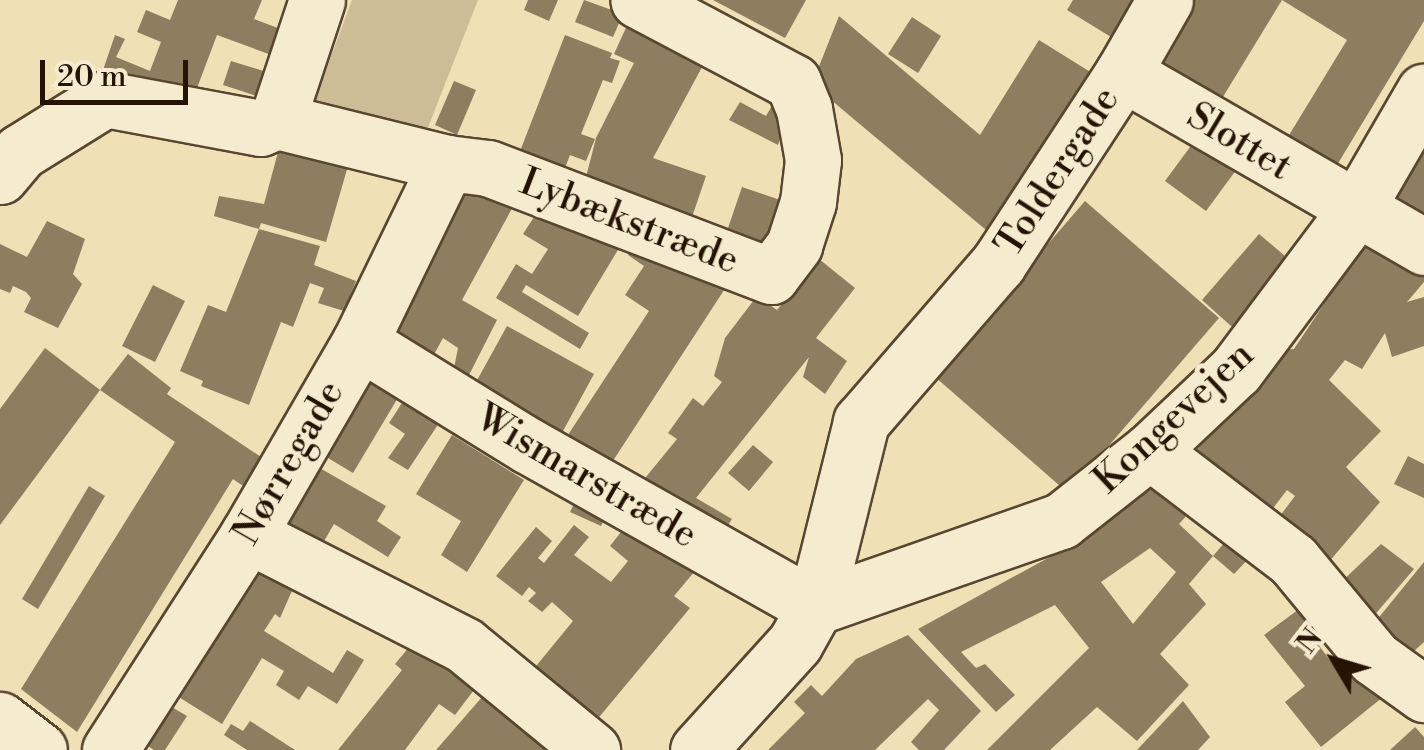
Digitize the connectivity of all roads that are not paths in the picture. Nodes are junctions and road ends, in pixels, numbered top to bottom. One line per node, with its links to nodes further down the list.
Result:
1 (317, 0): 6 (street)
2 (638, 0): 7 (street, Lybækstræde)
3 (1165, 0): 4 (street, Toldergade)
4 (1123, 74): 9 (street, Slottet); 14 (street, Toldergade)
5 (1424, 92): 9 (street, Kongevejen)
6 (277, 121): 7 (street); 8 (street)
7 (447, 163): 11 (street, Nørregade)
8 (0, 176)
9 (1355, 211): 10 (street, Slottet); 12 (street, Kongevejen)
10 (1424, 247)
11 (360, 342): 13 (street, Nørregade); 14 (street, Wismarstræde)
12 (1150, 450): 14 (street, Kongevejen); 15 (street)
13 (248, 534): 18 (street, Nørregade); 19 (street)
14 (815, 607): 20 (street)
15 (1424, 694)
16 (0, 720): 17 (street)
17 (39, 750)
18 (110, 750)
19 (592, 750)
20 (698, 750)

